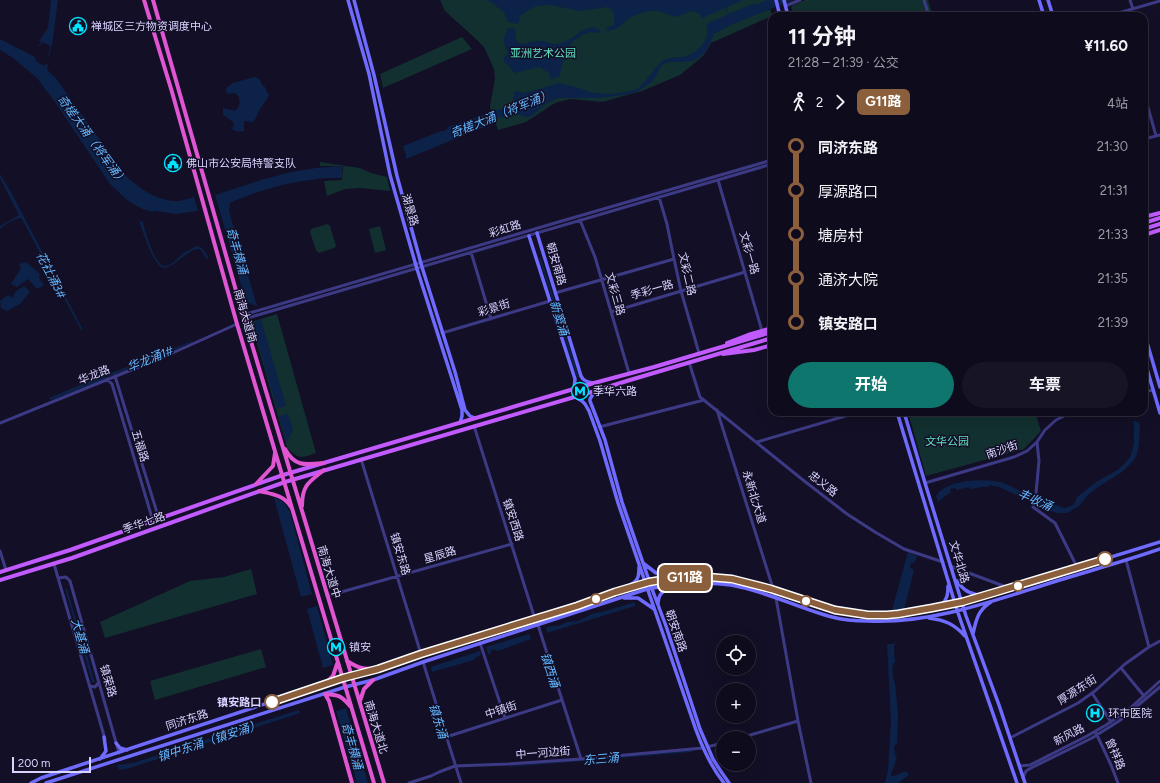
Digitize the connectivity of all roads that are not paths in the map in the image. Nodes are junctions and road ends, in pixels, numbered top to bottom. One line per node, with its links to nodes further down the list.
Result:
1 (144, 0): 52 (highway, 南海大道南)
2 (154, 0): 50 (highway, 南海大道南)
3 (348, 0): 43 (main road, 湖景路)
4 (354, 0): 42 (main road, 湖景路)
5 (776, 0): 14 (main road)
6 (800, 0): 12 (street)
7 (924, 0): 15 (street)
8 (1039, 0): 16 (main road)
9 (1048, 0): 17 (main road)
10 (1130, 0): 13 (street)
11 (1160, 1): 13 (street)
12 (785, 3)
13 (1133, 9): 18 (street)
14 (779, 12)
15 (927, 12)
16 (1043, 12)
17 (1052, 12)
18 (1126, 12)
19 (1148, 105): 20 (street)
20 (1158, 135): 21 (street)
21 (1148, 138)
22 (768, 161): 34 (street, 彩虹路)
23 (768, 165): 24 (street, 彩虹路)
24 (718, 180): 25 (street, 彩虹路); 44 (street, 文彩一路)
25 (659, 197): 29 (street, 彩虹路); 40 (street, 文彩二路)
26 (1160, 213): 27 (main road)
27 (1148, 216)
28 (1160, 218): 30 (main road)
29 (580, 220): 35 (street, 彩虹路); 45 (street, 文彩三路)
30 (1148, 222)
31 (1160, 224): 32 (main road)
32 (1148, 228)
33 (1160, 230): 36 (main road)
34 (527, 232): 35 (street); 37 (street); 42 (street, 彩虹路)
35 (537, 233): 37 (street, 彩虹路); 39 (main road, 朝安南路)
36 (1148, 234)
37 (529, 236): 38 (street, 彩虹路); 41 (main road, 朝安南路)
38 (472, 252): 42 (street, 彩虹路); 51 (street)
39 (545, 258): 41 (main road); 47 (main road, 朝安南路)
40 (674, 259): 45 (street); 46 (street, 文彩二路)
41 (538, 262): 48 (main road, 朝安南路)
42 (421, 265): 43 (street, 彩虹路); 55 (main road, 湖景路)
43 (416, 266): 50 (street, 彩虹路); 85 (main road, 湖景路)
44 (745, 272): 46 (street, 季彩一路); 54 (street, 文彩一路)
45 (601, 280): 47 (street); 49 (street, 文彩三路)
46 (681, 291): 49 (street, 季彩一路); 61 (street, 文彩二路)
47 (555, 294): 66 (main road, 朝安南路)
48 (550, 301): 51 (street, 彩景街); 67 (main road, 朝安南路)
49 (611, 312): 63 (street, 文彩三路)
50 (243, 317): 90 (highway, 南海大道南)
51 (491, 319): 55 (street, 彩景街)
52 (238, 324): 65 (street, 华龙路); 91 (highway, 南海大道南)
53 (768, 329): 54 (main road)
54 (762, 331): 60 (main road)
55 (442, 333): 83 (main road, 湖景路)
56 (768, 333): 60 (main road)
57 (768, 339): 60 (main road)
58 (768, 346): 60 (main road)
59 (1148, 346): 70 (main road)
60 (714, 352): 61 (main road); 62 (main road)
61 (699, 354): 63 (main road)
62 (689, 362): 73 (main road); 76 (street, 忠义路)
63 (629, 373): 69 (main road)
64 (1148, 373): 72 (main road)
65 (115, 376): 68 (street, 华龙路); 104 (street, 五福路)
66 (581, 376): 67 (main road); 69 (main road)
67 (575, 378): 71 (main road, 朝安南路)
68 (107, 379): 84 (street, 华龙路); 105 (street, 五福路)
69 (594, 383): 71 (main road)
70 (1160, 387)
71 (574, 389): 83 (main road)
72 (1153, 390): 74 (street); 78 (main road)
73 (595, 391): 75 (main road); 87 (main road, 朝安南路)
74 (1148, 391)
75 (575, 398): 86 (main road); 114 (main road, 朝安南路)
76 (704, 400): 77 (street, 忠义路); 87 (street)
77 (717, 410): 88 (street, 忠义路); 131 (street, 永新北大道)
78 (1160, 413)
79 (845, 416): 88 (street)
80 (899, 416): 113 (main road, 文华北路)
81 (905, 416): 99 (main road, 文华北路)
82 (1064, 416): 89 (street, 南沙街)
83 (475, 418): 85 (main road)
84 (0, 422)
85 (460, 423): 93 (main road)
86 (474, 426): 92 (main road); 107 (street, 镇安西路)
87 (599, 427): 114 (main road, 朝安南路)
88 (757, 442): 113 (street, 忠义路)
89 (1037, 442): 99 (street, 南沙街); 117 (street)
90 (282, 443): 93 (highway); 95 (highway, 南海大道南)
91 (275, 449): 96 (highway, 南海大道南); 100 (highway)
92 (361, 459): 94 (main road); 120 (street, 镇安东路)
93 (324, 463): 95 (main road)
94 (324, 470): 97 (main road); 102 (highway)
95 (290, 472): 96 (main road); 97 (highway, 南海大道中)
96 (283, 475): 98 (highway, 南海大道中); 100 (main road, 季华七路)
97 (292, 479): 98 (main road, 季华七路); 102 (highway, 南海大道中)
98 (285, 482): 101 (main road, 季华七路); 103 (highway, 南海大道中)
99 (925, 483): 116 (main road, 文华北路)
100 (256, 484): 104 (main road, 季华七路)
101 (259, 491): 103 (highway); 115 (main road, 季华七路)
102 (302, 510): 109 (highway, 南海大道中)
103 (294, 512): 108 (highway, 南海大道中)
104 (159, 518): 105 (main road, 季华七路)
105 (153, 520): 118 (main road, 季华七路)
106 (1160, 542): 117 (main road, 同济东路)
107 (512, 544): 120 (street, 星辰路); 144 (street, 镇安西路)
108 (304, 546): 109 (highway); 153 (highway, 南海大道中)
109 (311, 546): 132 (highway, 南海大道中)
110 (1160, 549): 112 (main road, 同济东路)
111 (0, 550): 118 (street)
112 (1126, 560): 136 (main road, 同济东路); 150 (street)
113 (943, 562): 125 (main road, 文华北路)
114 (641, 563): 122 (main road); 126 (main road, 朝安南路); 130 (main road)
115 (54, 564): 121 (street, 镇荣路); 124 (main road, 季华七路)
116 (950, 566): 123 (main road, 文华北路); 128 (street)
117 (1077, 567): 128 (main road, 同济东路)
118 (6, 570): 119 (main road, 季华七路)
119 (0, 572)
120 (397, 576): 132 (street, 星辰路); 151 (street, 镇安东路)
121 (58, 578): 161 (street, 镇荣路); 164 (street, 镇荣路)
122 (674, 578): 126 (main road, 同济东路); 131 (main road, 同济东路)
123 (955, 579): 133 (main road); 137 (main road, 文华北路)
124 (0, 580)
125 (948, 581): 138 (main road, 文华北路); 139 (main road)
126 (647, 583): 129 (main road, 朝安南路); 130 (main road, 同济东路)
127 (674, 586): 129 (main road, 同济东路); 134 (main road, 同济东路); 140 (main road)
128 (1009, 588): 133 (main road, 同济东路)
129 (649, 589): 135 (main road, 同济东路); 140 (main road, 朝安南路)
130 (621, 590): 144 (main road, 同济东路)
131 (773, 590): 134 (street, 永新北大道); 139 (main road, 同济东路)
132 (327, 596): 152 (highway, 南海大道中)
133 (982, 596): 137 (main road, 同济东路)
134 (776, 598): 143 (main road, 同济东路); 174 (street, 永新北大道)
135 (617, 599): 140 (main road); 145 (main road, 同济东路)
136 (993, 600): 141 (main road, 同济东路); 146 (main road)
137 (962, 602): 138 (main road, 同济东路); 141 (main road, 文华北路)
138 (955, 603): 139 (main road, 同济东路); 142 (main road, 文华北路)
139 (940, 607)
140 (657, 608): 183 (main road, 朝安南路)
141 (964, 608): 142 (main road, 同济东路); 146 (main road, 文华北路)
142 (957, 610): 143 (main road, 同济东路); 147 (main road, 文华北路)
143 (926, 617): 147 (main road)
144 (535, 619): 151 (main road, 同济东路)
145 (538, 624): 149 (main road, 同济东路); 170 (street)
146 (973, 635): 180 (main road, 文华北路)
147 (967, 638): 202 (main road, 文华北路)
148 (1160, 641): 150 (street, 厚源东街)
149 (480, 643): 154 (main road, 同济东路); 173 (street)
150 (1149, 647): 155 (street, 厚源东街)
151 (421, 654): 156 (main road, 同济东路)
152 (347, 661): 156 (highway); 157 (highway, 南海大道中)
153 (338, 662): 158 (highway, 南海大道中); 162 (highway)
154 (423, 662): 159 (main road, 同济东路); 179 (street)
155 (1121, 668): 167 (street, 厚源东街); 169 (street)
156 (378, 669): 157 (main road, 同济东路)
157 (352, 676): 158 (main road, 同济东路); 163 (highway, 南海大道北)
158 (343, 678): 162 (main road, 同济东路); 165 (highway, 南海大道北)
159 (372, 680): 163 (main road, 同济东路); 171 (highway)
160 (1160, 681): 169 (street, 新风路)
161 (99, 682): 164 (street); 181 (street, 镇荣路)
162 (324, 684): 184 (main road, 同济东路)
163 (354, 685): 165 (main road, 同济东路); 171 (highway, 南海大道北)
164 (90, 686): 178 (street, 镇荣路)
165 (345, 687): 168 (main road, 同济东路); 172 (highway, 南海大道北)
166 (1160, 687): 169 (street, 新风路)
167 (1092, 693): 175 (street); 180 (street, 厚源东街)
168 (325, 694): 172 (highway); 193 (main road, 同济东路); 194 (highway)
169 (1145, 697): 175 (street, 新风路)
170 (562, 700): 173 (street, 中镇街); 188 (street)
171 (359, 702): 196 (highway, 南海大道北)
172 (351, 707): 195 (highway, 南海大道北)
173 (505, 718): 179 (street, 中镇街)
174 (798, 721): 176 (street); 201 (street, 永新北大道)
175 (1112, 723): 177 (street, 新风路)
176 (756, 733)
177 (1096, 733): 190 (street, 新风路); 191 (street, 新风路); 204 (street, 曾祥路)
178 (104, 737): 186 (street, 镇荣路); 187 (main road)
179 (446, 737): 189 (street)
180 (1010, 738): 190 (main road, 文华北路)
181 (116, 743): 184 (main road); 185 (street, 镇荣路)
182 (716, 745): 183 (street, 中一河边街)
183 (705, 748): 188 (street, 中一河边街); 199 (main road, 朝安南路); 200 (main road, 朝安南路)
184 (128, 750): 185 (main road, 同济东路)
185 (119, 753): 186 (main road, 同济东路)
186 (110, 756): 187 (main road, 同济东路)
187 (99, 759): 192 (main road, 同济东路)
188 (581, 759): 189 (street, 中一河边街)
189 (455, 766): 197 (street, 中一河边街); 198 (street)
190 (1019, 766): 191 (main road, 文华北路)
191 (1023, 778): 203 (main road, 文华北路)
192 (31, 783)
193 (46, 783)
194 (352, 783)
195 (374, 783)
196 (384, 783)
197 (409, 783)
198 (461, 783)
199 (724, 783)
200 (729, 783)
201 (811, 783)
202 (1017, 783)
203 (1025, 783)
204 (1118, 783)

